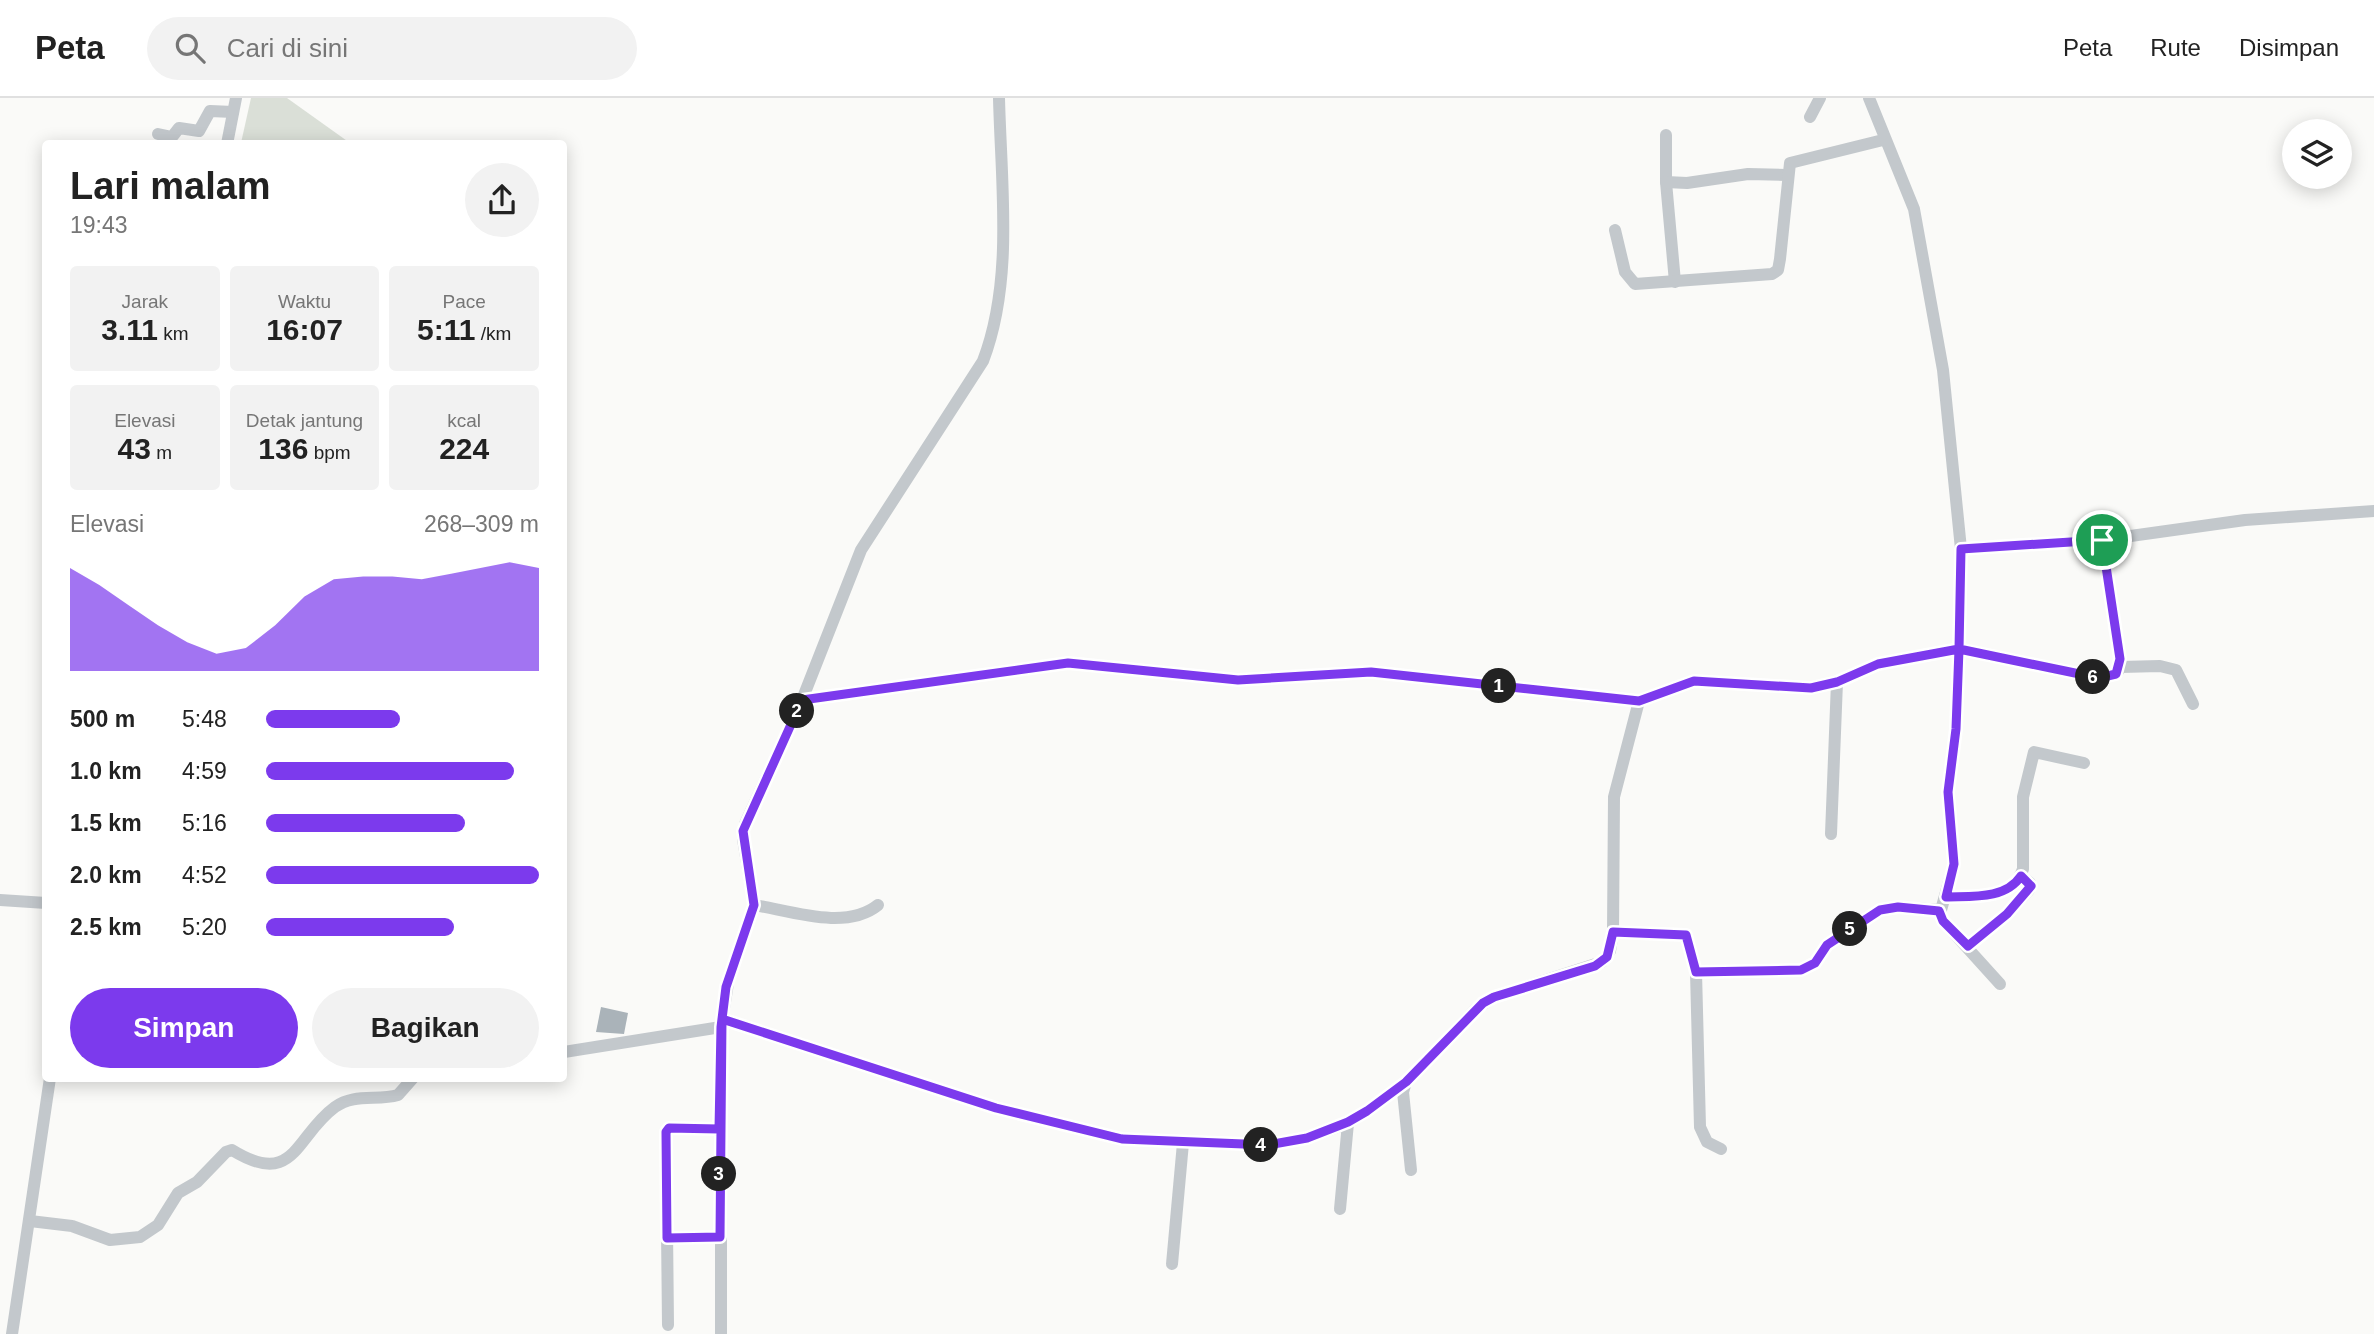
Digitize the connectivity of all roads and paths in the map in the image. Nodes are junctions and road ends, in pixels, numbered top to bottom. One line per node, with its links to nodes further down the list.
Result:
1 (236, 98): 5 (street)
2 (999, 98): 21 (street)
3 (1820, 98): 6 (street)
4 (1868, 98): 10 (street)
5 (233, 112): 7 (street); 9 (street)
6 (1810, 117)
7 (158, 134)
8 (1666, 135): 12 (street)
9 (228, 140)
10 (1883, 140): 11 (street); 17 (street)
11 (1786, 175): 12 (street); 14 (street)
12 (1666, 182): 14 (street)
13 (1615, 230): 14 (street)
14 (1675, 282)
15 (2374, 511): 16 (street)
16 (2102, 540): 17 (street); 19 (street)
17 (1961, 549): 18 (street)
18 (1959, 649): 19 (street); 20 (street); 27 (street)
19 (2121, 667): 23 (street)
20 (1837, 682): 22 (street); 25 (street)
21 (802, 700): 22 (street); 30 (street)
22 (1639, 701): 33 (street)
23 (2193, 704)
24 (2084, 763): 26 (street)
25 (1831, 834)
26 (2021, 876): 27 (street); 34 (street)
27 (1946, 897): 32 (street)
28 (0, 900): 29 (street)
29 (42, 903)
30 (754, 905): 31 (street); 37 (street)
31 (878, 905)
32 (1939, 911): 34 (street); 35 (street)
33 (1613, 932): 35 (street); 41 (street)
34 (1968, 946): 36 (street)
35 (1696, 972): 45 (street)
36 (2000, 984)
37 (721, 1023): 38 (street); 43 (street); 44 (street)
38 (567, 1051)
39 (49, 1082): 48 (street)
40 (407, 1082): 48 (street)
41 (1406, 1082): 42 (street); 46 (street)
42 (1348, 1122): 44 (street); 47 (street)
43 (719, 1129): 49 (street); 50 (street)
44 (1182, 1143): 51 (street)
45 (1721, 1149)
46 (1411, 1170)
47 (1340, 1209)
48 (30, 1221): 53 (street)
49 (720, 1237): 50 (street); 54 (street)
50 (667, 1238): 52 (street)
51 (1172, 1264)
52 (668, 1325)
53 (12, 1334)
54 (721, 1334)

